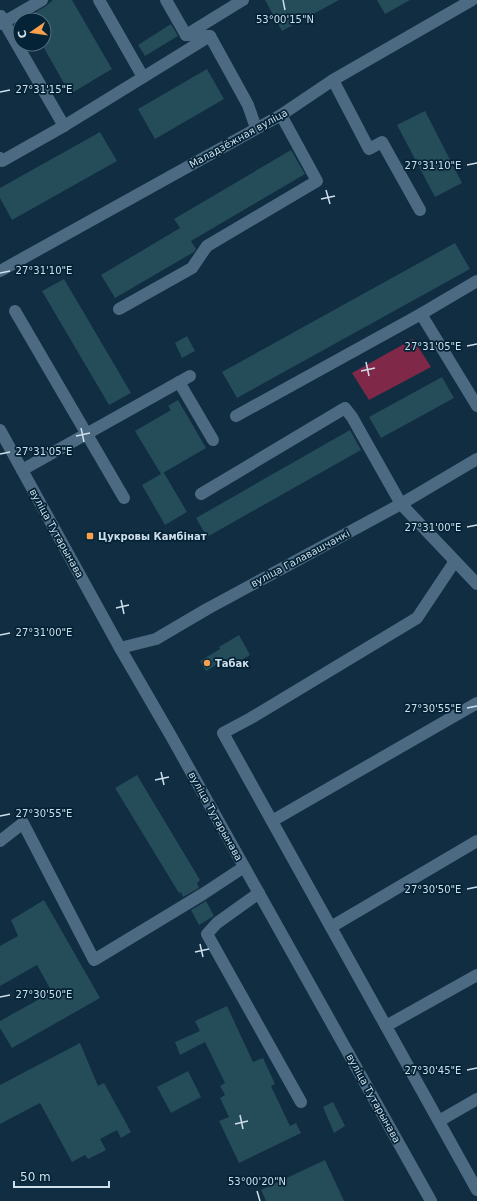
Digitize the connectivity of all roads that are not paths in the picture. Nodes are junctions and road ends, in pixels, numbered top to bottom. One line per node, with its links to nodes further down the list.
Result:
1 (42, 0): 6 (street)
2 (99, 0): 9 (street)
3 (166, 0): 7 (street)
4 (243, 0): 7 (street)
5 (472, 0): 10 (street, Маладзёжная вуліца)
6 (1, 21): 12 (street)
7 (186, 35): 8 (street)
8 (210, 36): 9 (street); 13 (street)
9 (143, 77): 12 (street)
10 (333, 80): 11 (street, Маладзёжная вуліца); 15 (street)
11 (280, 115): 13 (street, Маладзёжная вуліца); 18 (street)
12 (64, 126): 14 (street)
13 (256, 128): 16 (street, Маладзёжная вуліца)
14 (0, 158)
15 (420, 210)
16 (0, 271)
17 (477, 281): 20 (street)
18 (119, 309)
19 (15, 311): 26 (street)
20 (421, 314): 23 (street); 24 (street)
21 (190, 376): 22 (street)
22 (179, 382): 26 (street); 27 (street)
23 (477, 406)
24 (236, 416)
25 (0, 430): 29 (street, вуліца Тутарынава)
26 (87, 433): 29 (street); 31 (street)
27 (213, 440)
28 (477, 459): 32 (street, вуліца Галавашчанкі)
29 (22, 470): 35 (street, вуліца Тутарынава)
30 (201, 494): 32 (street)
31 (124, 498)
32 (400, 504): 33 (street); 35 (street, вуліца Галавашчанкі)
33 (455, 561): 34 (street); 37 (street)
34 (477, 584)
35 (120, 648): 40 (street, вуліца Тутарынава)
36 (477, 703): 37 (street)
37 (272, 821): 42 (street)
38 (0, 840): 40 (street)
39 (477, 841): 42 (street)
40 (244, 867): 41 (street, вуліца Тутарынава)
41 (259, 893): 46 (street); 49 (street, вуліца Тутарынава)
42 (331, 927): 44 (street)
43 (477, 975): 44 (street)
44 (386, 1026): 47 (street)
45 (477, 1099): 47 (street)
46 (301, 1102)
47 (439, 1121): 48 (street)
48 (477, 1190)
49 (432, 1201)

